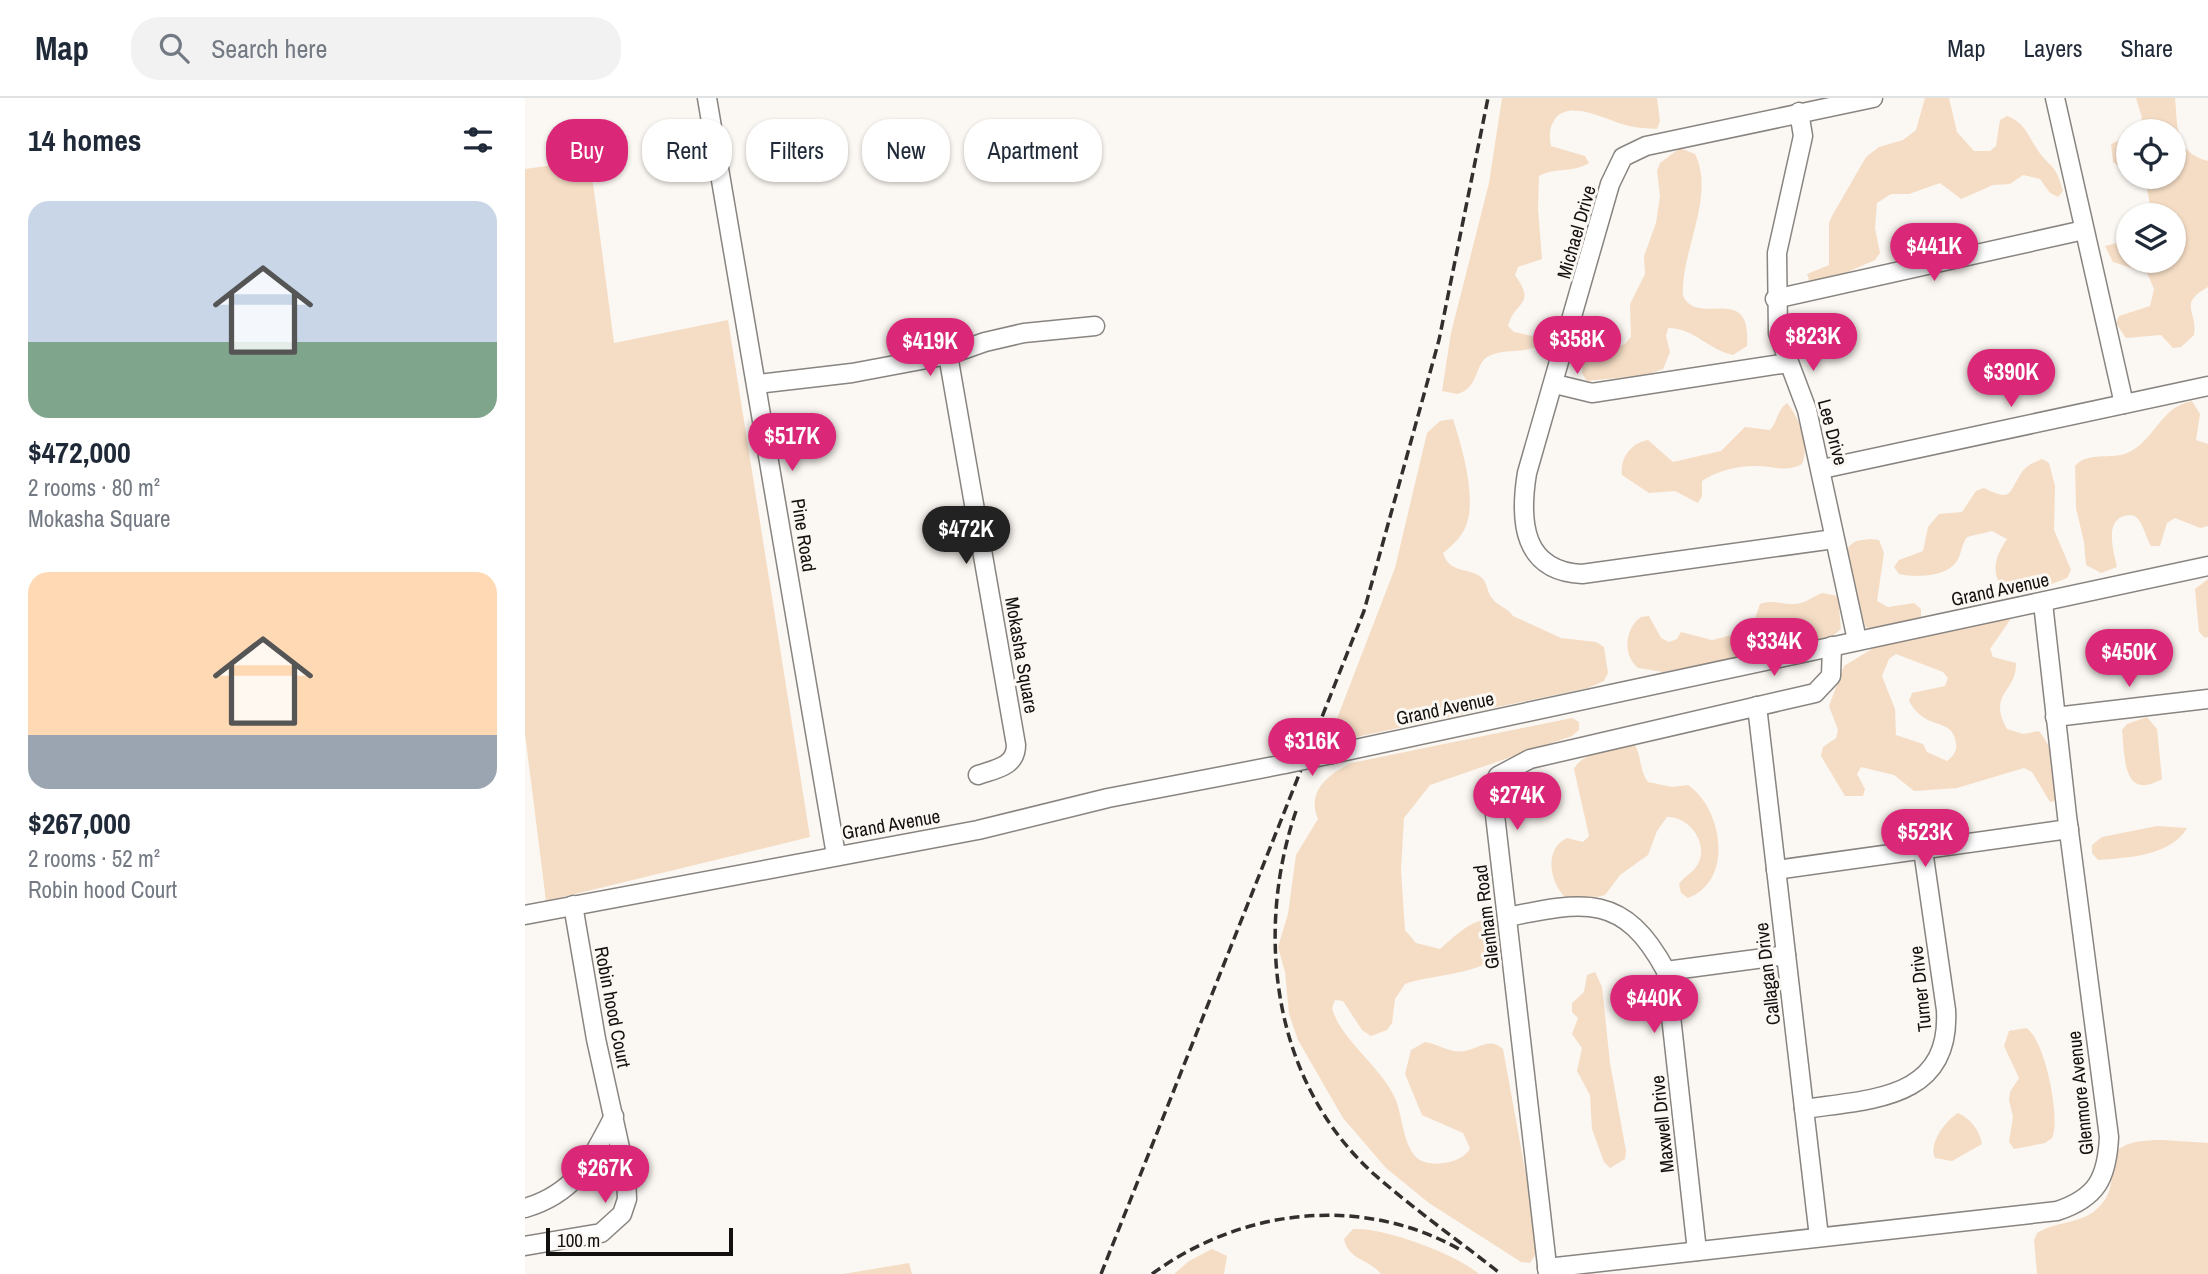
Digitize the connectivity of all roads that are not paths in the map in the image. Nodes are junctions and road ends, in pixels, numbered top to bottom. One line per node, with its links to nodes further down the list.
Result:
1 (708, 98): 10 (street, Pine Road)
2 (1873, 98): 4 (street, Michael Drive)
3 (2055, 98): 5 (street)
4 (1799, 112): 6 (street, Lee Drive); 11 (street, Michael Drive)
5 (2084, 230): 6 (street); 13 (street)
6 (1775, 299): 9 (street, Lee Drive)
7 (1095, 326): 8 (street)
8 (949, 355): 10 (street); 23 (street, Mokasha Square)
9 (1788, 363): 11 (street); 14 (street, Lee Drive)
10 (758, 384): 26 (street, Pine Road)
11 (1555, 384): 15 (street, Michael Drive)
12 (2208, 386): 13 (street)
13 (2123, 404): 14 (street)
14 (1822, 469): 15 (street, Lee Drive)
15 (1834, 539): 18 (street, Lee Drive)
16 (2208, 566): 17 (street, Grand Avenue)
17 (2043, 603): 18 (street, Grand Avenue); 22 (street, Glenmore Avenue)
18 (1857, 640): 19 (street, Grand Avenue)
19 (1832, 646): 21 (street, Glenham Road); 26 (street, Grand Avenue, bridge)
20 (2208, 699): 22 (street)
21 (1757, 706): 27 (street, Callagan Drive); 30 (street, Glenham Road)
22 (2055, 717): 24 (street, Glenmore Avenue)
23 (978, 775)
24 (2069, 829): 25 (street); 36 (street, Glenmore Avenue)
25 (1923, 850): 27 (street); 33 (street, Turner Drive)
26 (836, 855): 28 (street, Grand Avenue)
27 (1776, 870): 31 (street, Callagan Drive)
28 (573, 905): 29 (street, Grand Avenue); 34 (street, Robin hood Court)
29 (525, 915)
30 (1507, 917): 32 (street, Maxwell Drive); 39 (street, Glenham Road)
31 (1786, 955): 32 (street); 33 (street, Callagan Drive)
32 (1666, 971): 38 (street, Maxwell Drive)
33 (1804, 1109): 36 (street, Callagan Drive)
34 (614, 1116): 35 (street); 37 (street, Robin hood Court)
35 (525, 1208)
36 (1819, 1237): 38 (street, Glenmore Avenue)
37 (525, 1246)
38 (1697, 1251): 39 (street, Glenmore Avenue)
39 (1547, 1271)

